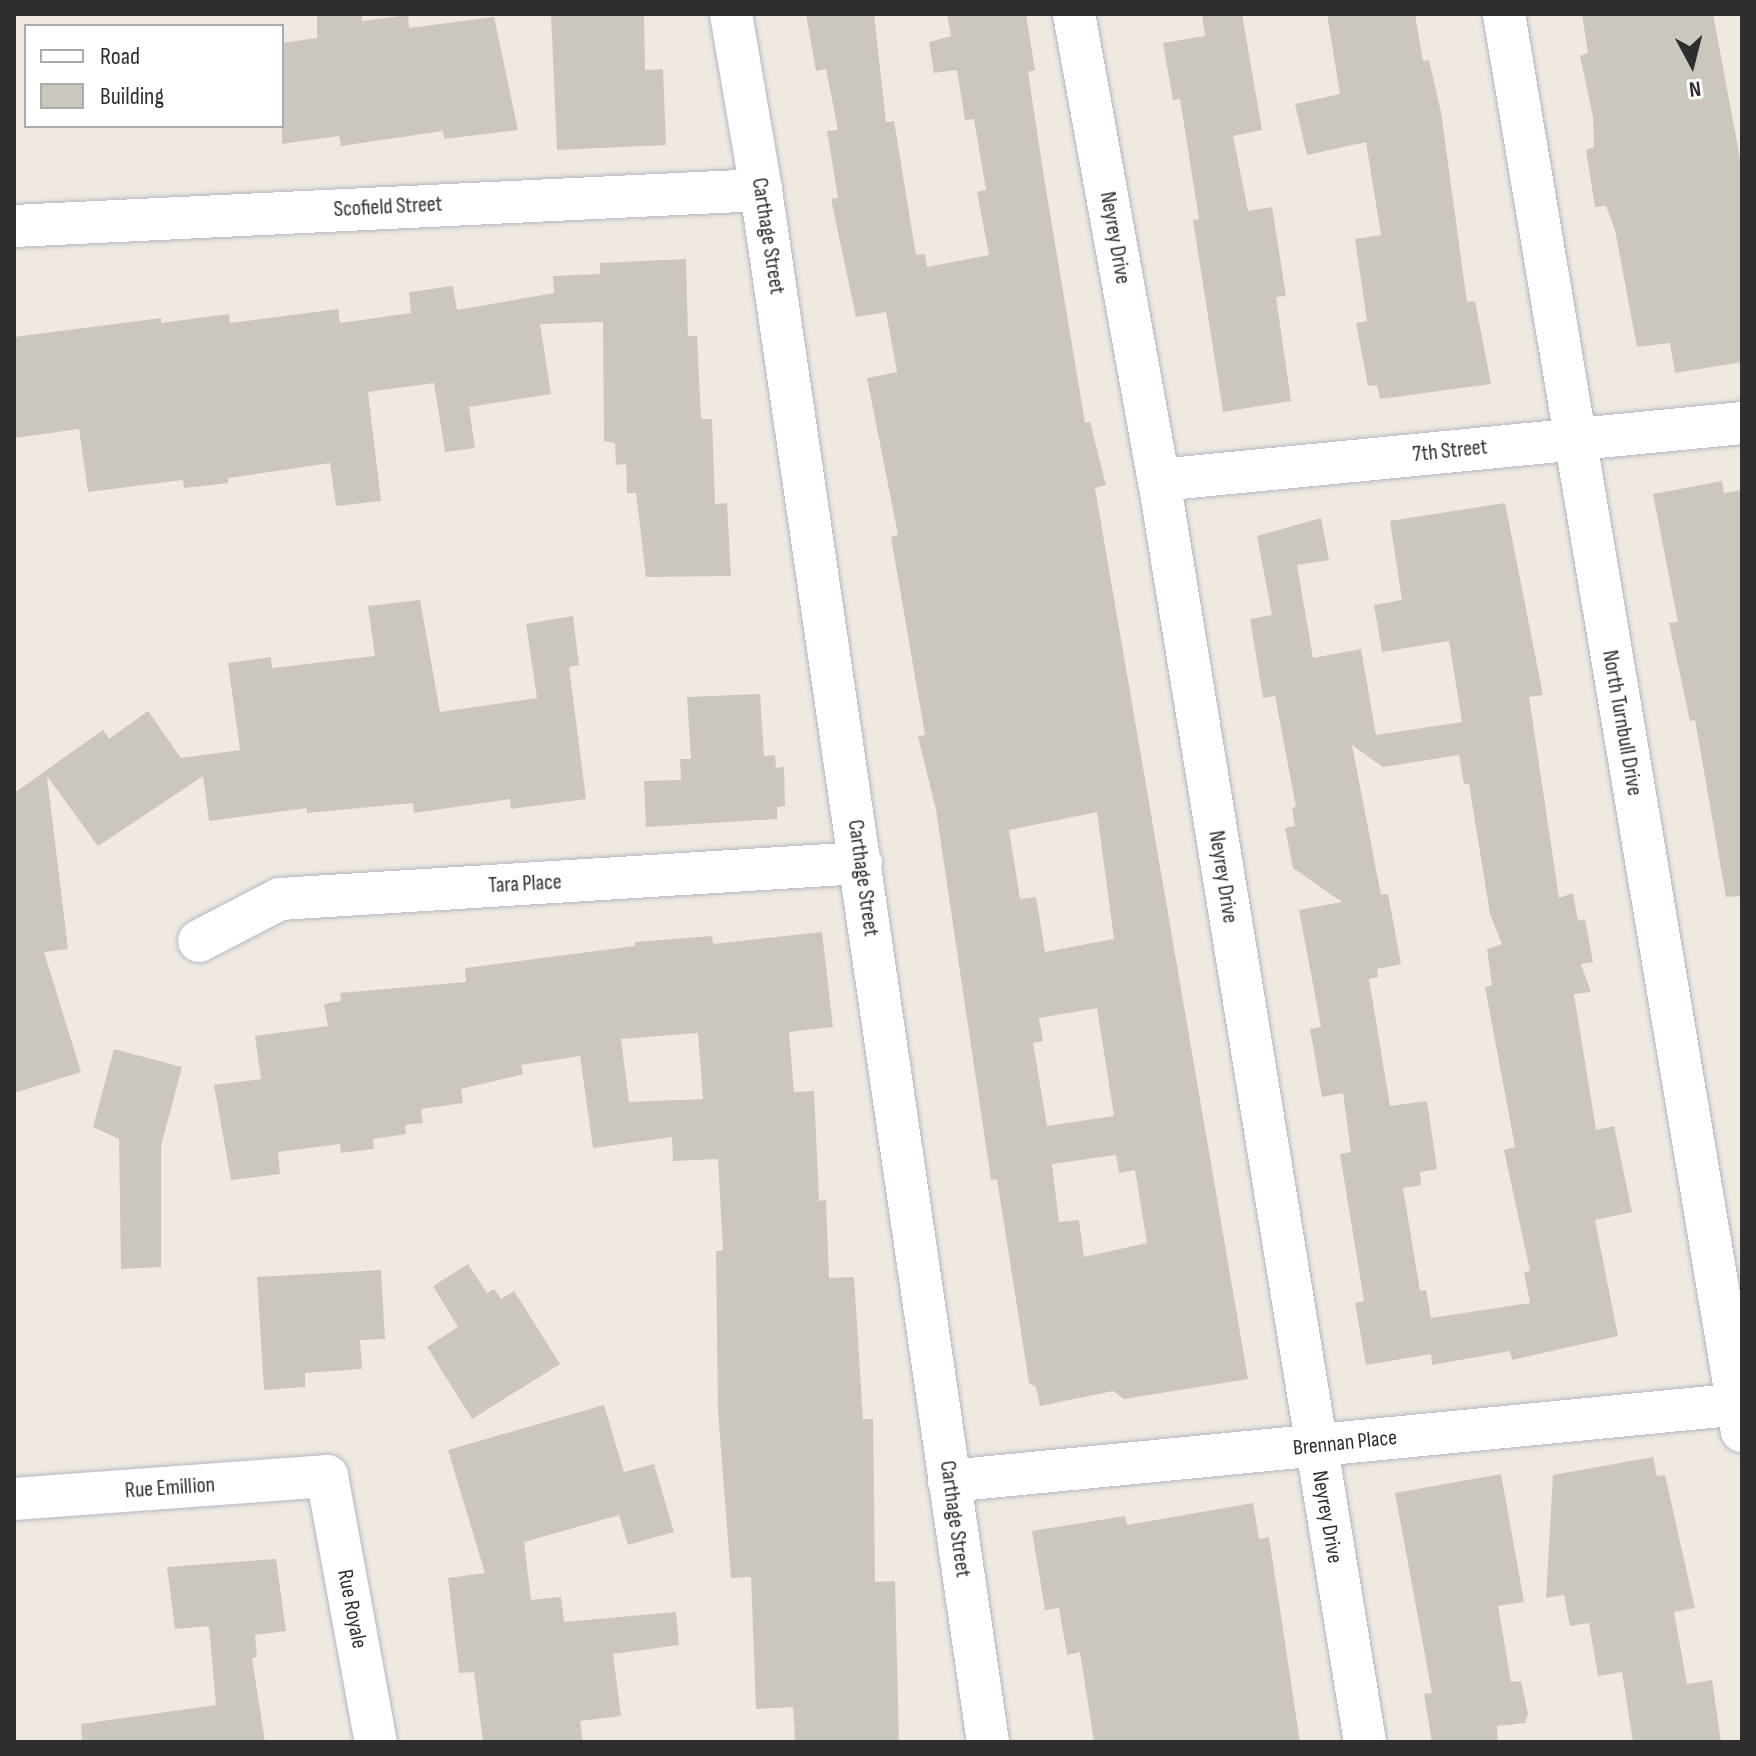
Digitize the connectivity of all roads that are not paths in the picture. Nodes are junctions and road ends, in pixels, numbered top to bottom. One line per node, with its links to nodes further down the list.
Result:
1 (731, 14): 4 (street, Carthage Street)
2 (1074, 14): 8 (street, Neyrey Drive)
3 (1504, 14): 7 (street, North Turnbull Drive)
4 (761, 190): 5 (street, Scofield Street); 9 (street, Carthage Street)
5 (14, 226)
6 (1742, 423): 7 (street, 7th Street)
7 (1574, 439): 8 (street, 7th Street); 11 (street, North Turnbull Drive)
8 (1159, 480): 12 (street, Neyrey Drive)
9 (861, 863): 10 (street, Tara Place); 14 (street, Carthage Street)
10 (199, 941)
11 (1741, 1413): 12 (street, Brennan Place)
12 (1315, 1446): 14 (street, Brennan Place); 18 (street, Neyrey Drive)
13 (327, 1476): 15 (street, Rue Emillion); 16 (street, Rue Royale)
14 (949, 1481): 17 (street, Carthage Street)
15 (14, 1499)
16 (376, 1742)
17 (988, 1742)
18 (1365, 1742)

